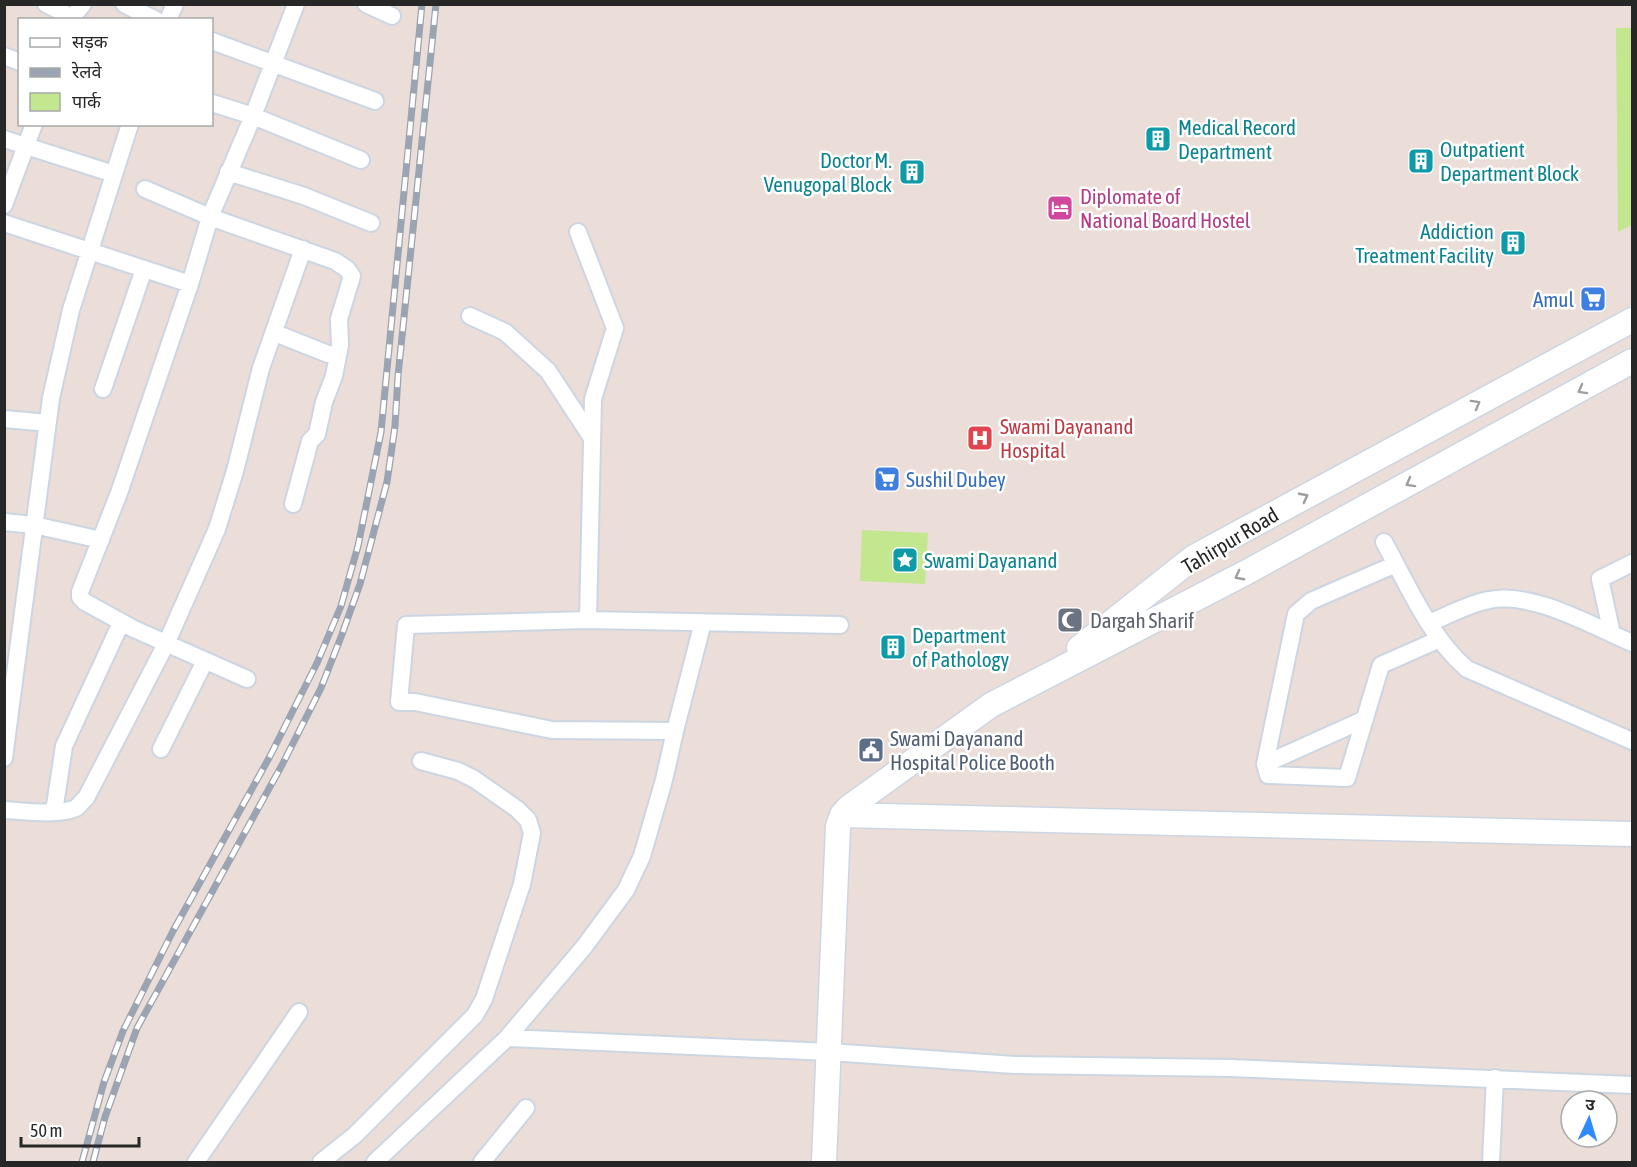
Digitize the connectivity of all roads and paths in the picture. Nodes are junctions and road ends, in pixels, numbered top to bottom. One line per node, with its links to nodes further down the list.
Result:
1 (46, 4): 8 (street)
2 (83, 4): 8 (street)
3 (124, 4): 9 (street)
4 (175, 4): 10 (street)
5 (296, 4): 12 (street)
6 (366, 4): 7 (street)
7 (392, 16)
8 (70, 18)
9 (152, 18)
10 (169, 18)
11 (213, 41): 12 (street)
12 (273, 62): 13 (street); 15 (street)
13 (375, 101)
14 (213, 103): 15 (street)
15 (252, 116): 20 (street); 21 (street)
16 (33, 126): 19 (street)
17 (128, 126): 22 (street)
18 (4, 139): 19 (street)
19 (27, 146): 22 (street); 24 (street)
20 (361, 160)
21 (228, 172): 25 (street); 27 (street)
22 (114, 174): 30 (street)
23 (145, 189): 25 (street)
24 (4, 205)
25 (210, 217): 29 (street); 32 (street)
26 (4, 223): 30 (street)
27 (371, 223)
28 (578, 232): 41 (street)
29 (303, 249): 35 (street); 42 (street)
30 (89, 251): 31 (street); 40 (street)
31 (144, 269): 32 (street); 38 (street)
32 (190, 284): 45 (street)
33 (470, 316): 41 (street)
34 (1631, 324): 49 (main road, Tahirpur Road, one-way to 34)
35 (275, 333): 36 (street); 59 (street)
36 (328, 354)
37 (1632, 361): 50 (main road, Tahirpur Road, one-way to 50)
38 (103, 389)
39 (4, 419): 40 (street)
40 (48, 423): 44 (street)
41 (592, 438): 51 (street)
42 (293, 504)
43 (4, 522): 44 (street)
44 (34, 525): 45 (street); 60 (street)
45 (100, 540): 53 (street)
46 (1384, 542): 48 (street)
47 (1632, 563): 56 (street)
48 (1396, 564): 54 (street); 70 (street)
49 (1157, 587): 50 (main road); 63 (main road, Tahirpur Road)
50 (1171, 612): 63 (main road, Tahirpur Road)
51 (588, 620): 52 (street); 65 (street)
52 (704, 622): 55 (street); 65 (street)
53 (121, 623): 59 (street); 72 (street)
54 (1429, 623): 56 (street); 57 (street)
55 (840, 625)
56 (1612, 634): 58 (street)
57 (1440, 639): 64 (street); 66 (street)
58 (1632, 643)
59 (166, 644): 61 (street); 72 (street)
60 (11, 659): 68 (street)
61 (205, 661): 62 (street); 67 (street)
62 (247, 679)
63 (1032, 685): 73 (main road)
64 (1365, 719): 70 (street); 70 (street)
65 (675, 731): 76 (street)
66 (1632, 741)
67 (161, 749)
68 (4, 758)
69 (421, 761): 82 (street)
70 (1265, 764)
71 (4, 810): 72 (street)
72 (54, 812)
73 (842, 815): 74 (main road); 77 (main road)
74 (1632, 834)
75 (299, 1012): 81 (street)
76 (507, 1038): 77 (street); 83 (street)
77 (830, 1052): 78 (street); 85 (main road)
78 (1495, 1078): 79 (street); 86 (street)
79 (1632, 1085)
80 (526, 1108): 84 (street)
81 (196, 1162)
82 (321, 1162)
83 (375, 1162)
84 (482, 1162)
85 (824, 1162)
86 (1491, 1162)

